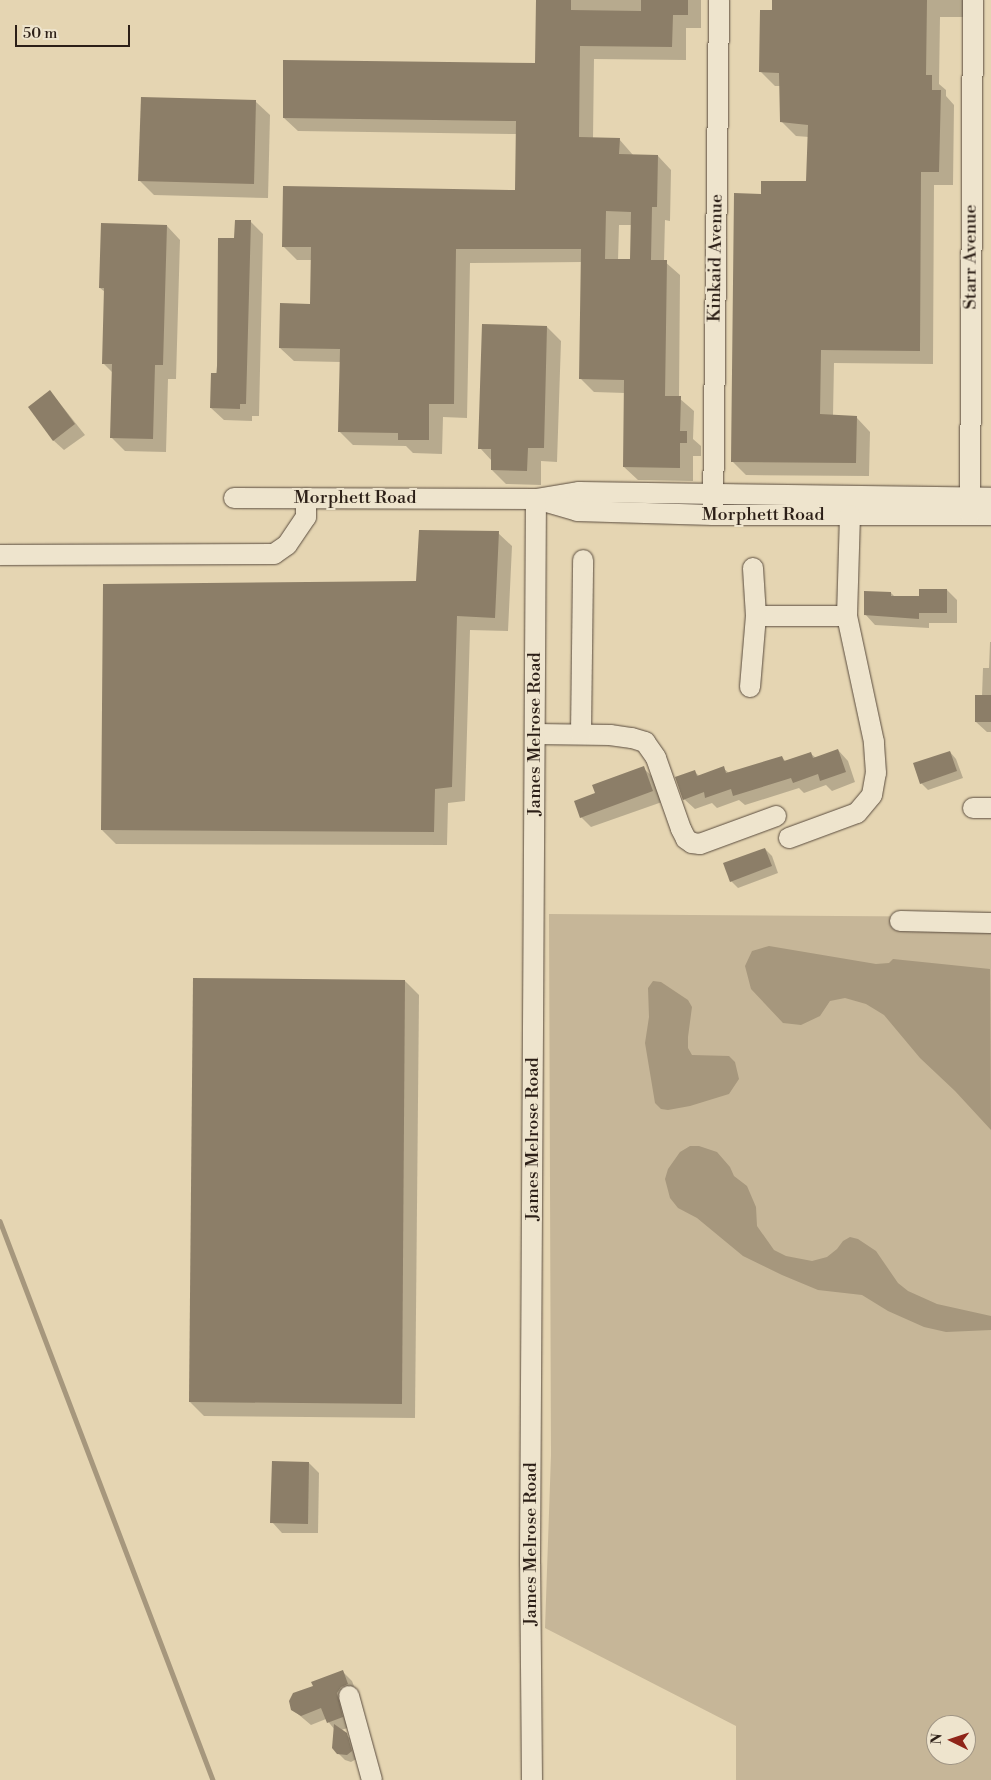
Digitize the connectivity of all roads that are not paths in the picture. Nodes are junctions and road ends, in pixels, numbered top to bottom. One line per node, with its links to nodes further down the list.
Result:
1 (719, 0): 3 (street, Kinkaid Avenue)
2 (973, 0): 8 (street, Starr Avenue)
3 (714, 494): 7 (street, Morphett Road); 8 (street, Morphett Road); 9 (street, Kinkaid Avenue)
4 (234, 498): 5 (street, Morphett Road)
5 (306, 498): 7 (street, Morphett Road); 12 (street)
6 (991, 498): 8 (street, Morphett Road)
7 (536, 499): 9 (street, Morphett Road); 18 (street, James Melrose Road)
8 (970, 506): 10 (street, Morphett Road); 11 (street, Morphett Road)
9 (714, 515): 10 (street, Morphett Road)
10 (850, 515): 16 (street)
11 (991, 515)
12 (0, 555)
13 (582, 560): 19 (street)
14 (753, 568): 15 (street)
15 (756, 616): 16 (street); 17 (street)
16 (847, 616): 21 (street)
17 (750, 688)
18 (535, 734): 19 (street); 26 (street, James Melrose Road)
19 (581, 734): 20 (street)
20 (776, 816)
21 (789, 838)
22 (900, 921): 23 (street)
23 (991, 922)
24 (349, 1696): 25 (street)
25 (372, 1780)
26 (532, 1780)

